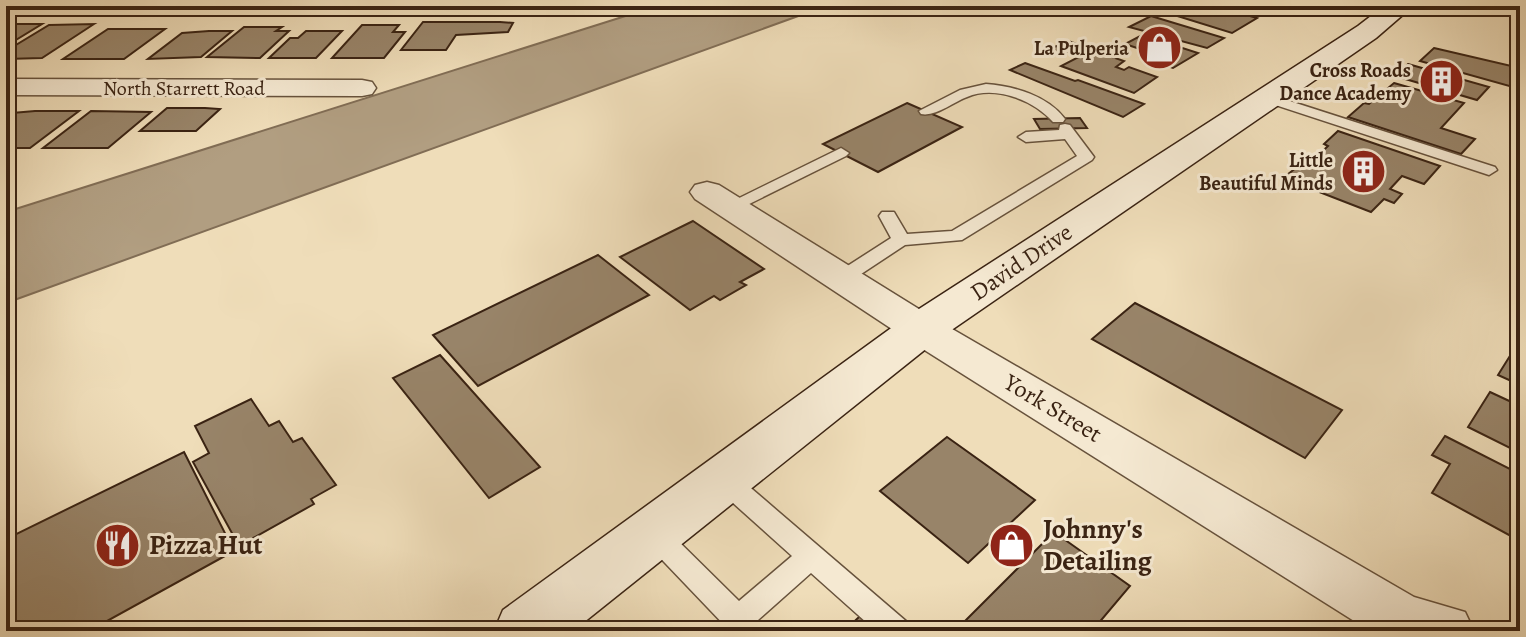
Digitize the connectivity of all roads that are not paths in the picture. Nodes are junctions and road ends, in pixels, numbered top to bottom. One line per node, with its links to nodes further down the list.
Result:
1 (1400, 6): 4 (main road, David Drive)
2 (6, 87): 3 (street, North Starrett Road)
3 (362, 88)
4 (1268, 98): 9 (lane); 14 (main road, David Drive)
5 (926, 111): 6 (lane)
6 (1064, 127): 7 (lane); 12 (lane)
7 (1026, 137)
8 (841, 153): 10 (lane)
9 (1489, 170)
10 (718, 199): 13 (street, York Street)
11 (888, 216): 12 (lane)
12 (901, 240): 13 (lane)
13 (842, 278): 14 (street, York Street)
14 (921, 329): 15 (main road, David Drive); 19 (street, York Street)
15 (722, 478): 16 (main road, David Drive); 17 (lane)
16 (652, 532): 18 (lane); 20 (main road, David Drive); 21 (main road, David Drive)
17 (811, 556): 18 (lane); 22 (lane)
18 (743, 625)
19 (1424, 625)
20 (507, 631)
21 (525, 631)
22 (897, 631)

